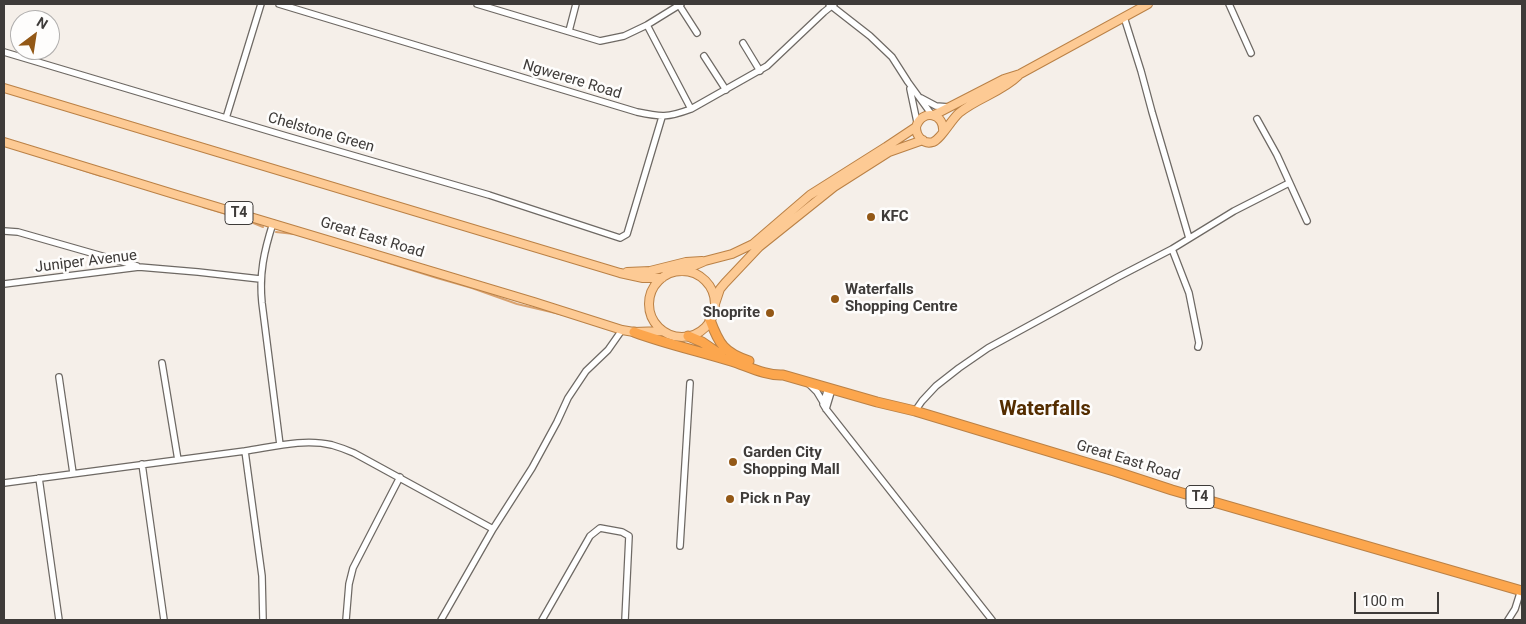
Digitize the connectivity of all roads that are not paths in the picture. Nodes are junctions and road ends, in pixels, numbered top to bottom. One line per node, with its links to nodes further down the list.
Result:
1 (261, 4): 27 (street)
2 (279, 4): 26 (street, Ngwerere Road)
3 (477, 4): 11 (street)
4 (576, 4): 11 (street)
5 (680, 4): 10 (street); 12 (street)
6 (832, 4): 17 (street, Ngwerere Road); 19 (street)
7 (1148, 4): 9 (main road)
8 (1229, 4): 15 (street)
9 (1124, 17): 18 (main road); 37 (street)
10 (647, 25): 11 (street); 24 (street)
11 (569, 31)
12 (697, 33)
13 (743, 43): 17 (street)
14 (4, 52): 27 (street, Chelstone Green)
15 (1251, 52)
16 (704, 56): 21 (street)
17 (760, 71): 21 (street, Ngwerere Road)
18 (1020, 74): 23 (main road); 30 (main road)
19 (908, 82): 22 (street); 29 (street)
20 (4, 88): 42 (main road)
21 (726, 90): 24 (street, Ngwerere Road)
22 (914, 91): 23 (street); 25 (street)
23 (949, 108): 25 (main road)
24 (691, 109): 26 (street, Ngwerere Road)
25 (933, 115): 29 (main road); 30 (main road)
26 (662, 116): 27 (street, Chelstone Green)
27 (226, 118)
28 (1257, 119): 33 (street)
29 (916, 124): 31 (main road); 39 (main road)
30 (942, 132): 31 (main road)
31 (923, 140): 46 (main road)
32 (4, 142): 35 (main road, Great East Road / T4)
33 (1289, 183): 34 (street); 37 (street)
34 (1307, 220)
35 (273, 223): 44 (street); 48 (main road, Great East Road / T4)
36 (4, 231): 40 (street)
37 (1190, 238): 38 (street)
38 (1172, 249): 52 (street); 62 (street)
39 (705, 261): 41 (main road); 42 (main road)
40 (139, 267): 44 (street, Juniper Avenue); 45 (street, Juniper Avenue)
41 (682, 271): 43 (main road); 46 (main road)
42 (620, 273): 43 (main road)
43 (662, 278): 49 (main road)
44 (260, 279): 63 (street)
45 (4, 284)
46 (715, 304): 47 (main road)
47 (710, 320): 51 (main road); 55 (highway, Great East Road / T4)
48 (622, 330): 50 (main road, Great East Road / T4); 71 (street)
49 (663, 331): 50 (main road, T4); 51 (main road)
50 (634, 332): 53 (highway, Great East Road)
51 (688, 336): 53 (highway, Great East Road / T4)
52 (1198, 348)
53 (732, 361): 55 (highway, Great East Road / T4)
54 (162, 364): 65 (street)
55 (783, 375): 57 (highway, Great East Road / T4)
56 (59, 377): 67 (street)
57 (807, 382): 59 (highway, Great East Road / T4); 61 (street)
58 (690, 383): 72 (street)
59 (830, 389): 60 (highway, Great East Road / T4); 61 (street)
60 (844, 393): 61 (street); 62 (highway, Great East Road / T4)
61 (825, 404): 81 (street)
62 (915, 411): 73 (highway, Great East Road / T4)
63 (280, 445): 64 (street); 68 (street)
64 (245, 451): 65 (street); 76 (street)
65 (178, 460): 66 (street)
66 (142, 464): 67 (street); 75 (street)
67 (72, 473): 69 (street)
68 (400, 477): 71 (street); 77 (street)
69 (39, 478): 70 (street); 74 (street)
70 (4, 483)
71 (493, 529): 78 (street)
72 (680, 546)
73 (1522, 590): 82 (street)
74 (59, 620)
75 (164, 620)
76 (263, 620)
77 (346, 620)
78 (441, 620)
79 (542, 620): 80 (street)
80 (625, 620)
81 (992, 620)
82 (1508, 620)

